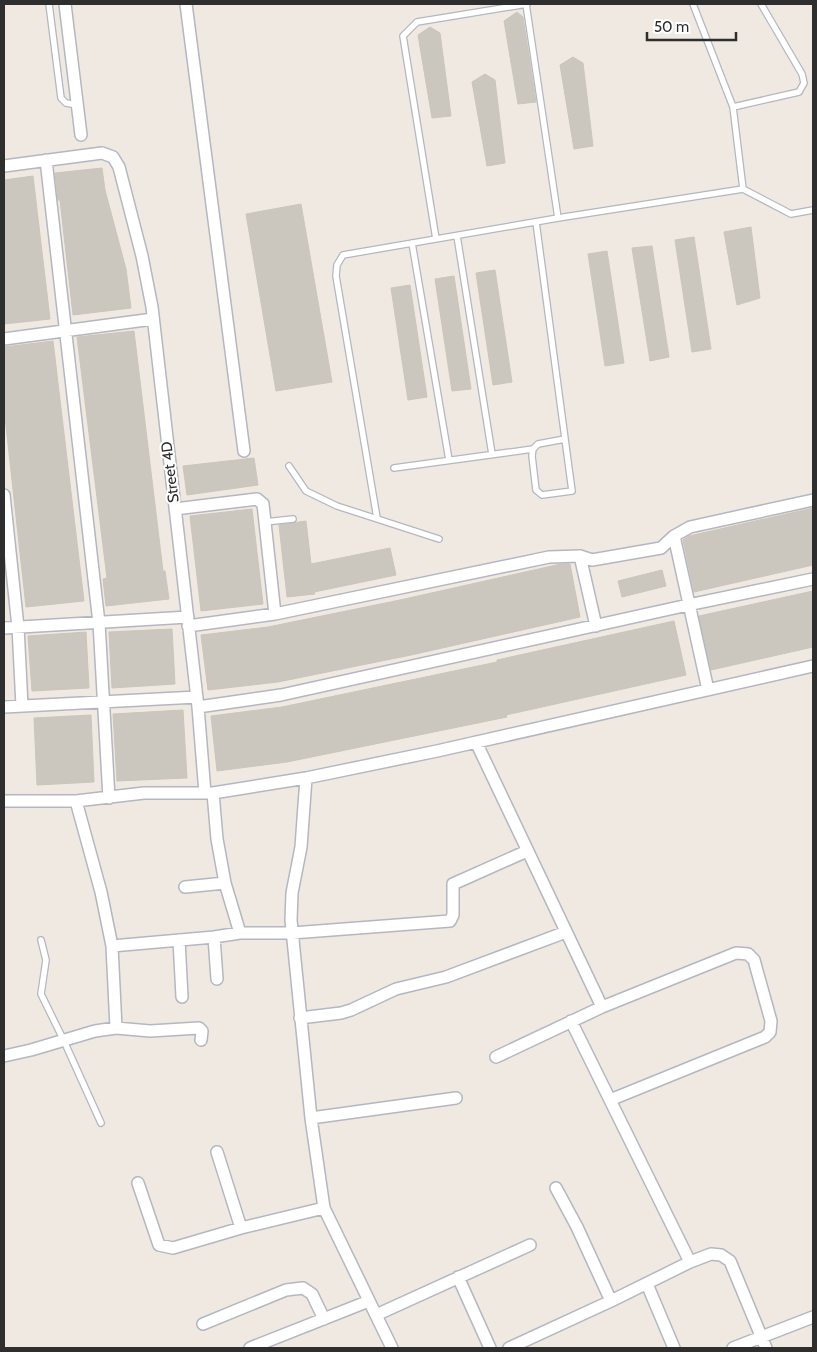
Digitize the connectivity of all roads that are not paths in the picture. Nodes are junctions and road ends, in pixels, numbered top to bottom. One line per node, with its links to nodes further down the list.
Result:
1 (49, 4): 7 (lane)
2 (65, 4): 7 (street)
3 (186, 4): 24 (street)
4 (527, 4): 14 (lane); 17 (lane)
5 (693, 4): 8 (lane)
6 (761, 4): 8 (lane)
7 (77, 105): 9 (street)
8 (733, 107): 12 (lane)
9 (81, 135)
10 (46, 160): 11 (street); 19 (street, Street 4D); 20 (street)
11 (4, 166)
12 (743, 189): 13 (lane); 14 (lane)
13 (813, 210)
14 (558, 218): 15 (lane)
15 (536, 222): 16 (lane); 22 (lane)
16 (457, 236): 17 (lane); 25 (lane)
17 (436, 239): 18 (lane)
18 (412, 244): 26 (lane); 32 (lane)
19 (153, 319): 20 (street); 31 (street, Street 4D)
20 (64, 330): 21 (street); 42 (street)
21 (4, 339)
22 (565, 440): 23 (lane); 23 (lane)
23 (533, 448): 25 (lane)
24 (244, 451)
25 (492, 454): 26 (lane)
26 (449, 460): 28 (lane)
27 (289, 466): 32 (lane)
28 (394, 468)
29 (4, 495): 44 (street)
30 (813, 500): 35 (street)
31 (174, 509): 34 (street); 41 (street, Street 4D)
32 (378, 518): 36 (lane)
33 (293, 519): 34 (lane)
34 (265, 522): 40 (street)
35 (674, 536): 37 (street); 39 (street)
36 (439, 539)
37 (580, 556): 40 (street); 43 (street)
38 (813, 579): 39 (street)
39 (688, 605): 43 (street); 47 (street)
40 (275, 614): 41 (street)
41 (188, 621): 42 (street); 49 (street, Street 4D)
42 (99, 622): 44 (street); 48 (street)
43 (596, 626): 49 (street)
44 (18, 627): 45 (street); 50 (street)
45 (4, 628)
46 (813, 666): 47 (street)
47 (708, 690): 52 (street)
48 (104, 702): 49 (street); 50 (street); 55 (street)
49 (197, 702): 54 (street, Street 4D)
50 (22, 706): 51 (street)
51 (4, 707)
52 (476, 742): 53 (street); 58 (street)
53 (306, 778): 54 (street); 63 (street)
54 (209, 793): 55 (street); 59 (street, Street 4D)
55 (109, 798): 57 (street)
56 (4, 801): 57 (street)
57 (76, 801): 67 (street)
58 (527, 851): 61 (street); 63 (street)
59 (225, 883): 60 (street); 62 (street, Street 4D)
60 (185, 887)
61 (566, 932): 70 (street); 71 (street)
62 (240, 933): 63 (street); 64 (street)
63 (292, 933): 71 (street)
64 (214, 937): 66 (street); 68 (street)
65 (41, 940): 75 (lane)
66 (179, 940): 67 (street); 69 (street)
67 (112, 946): 73 (street)
68 (217, 979)
69 (182, 997)
70 (602, 1008): 72 (street); 79 (street)
71 (300, 1018): 80 (street)
72 (571, 1021): 77 (street); 79 (street)
73 (116, 1028): 74 (street); 75 (street)
74 (201, 1040)
75 (64, 1041): 76 (street); 81 (lane)
76 (4, 1056)
77 (496, 1057)
78 (456, 1098): 80 (street)
79 (610, 1100): 88 (street)
80 (311, 1118): 85 (street)
81 (101, 1123)
82 (217, 1152): 86 (street)
83 (138, 1183): 86 (street)
84 (556, 1188): 92 (street)
85 (324, 1208): 86 (street); 91 (street)
86 (241, 1228)
87 (530, 1245): 89 (street)
88 (690, 1262): 90 (street); 97 (street)
89 (458, 1277): 93 (street); 100 (street)
90 (647, 1284): 92 (street); 102 (street)
91 (369, 1301): 93 (street); 95 (street)
92 (612, 1302): 101 (street)
93 (376, 1315): 99 (street)
94 (813, 1317): 97 (street)
95 (324, 1319): 96 (street); 98 (street)
96 (203, 1324)
97 (761, 1337): 103 (street); 104 (street)
98 (250, 1348)
99 (392, 1348)
100 (490, 1348)
101 (509, 1348)
102 (674, 1348)
103 (733, 1348)
104 (766, 1348)

